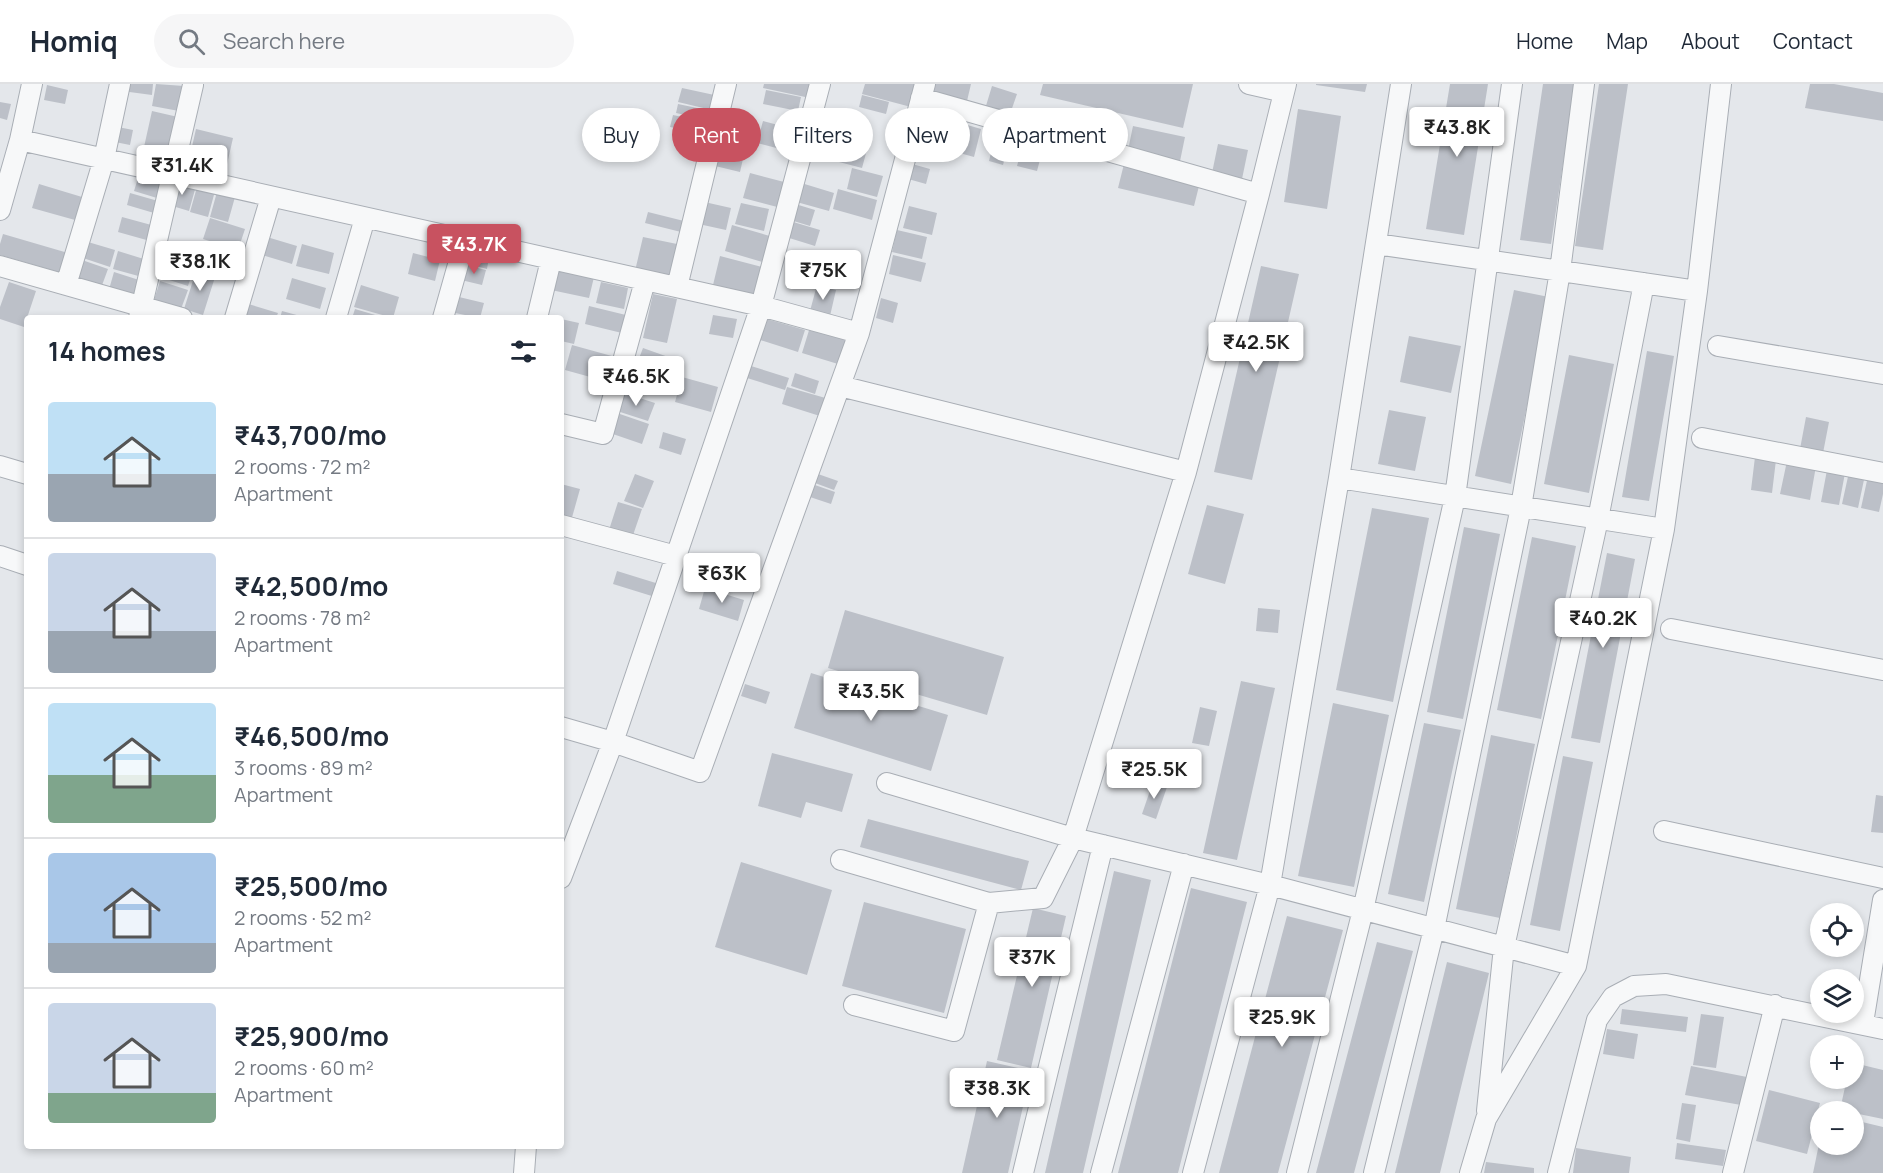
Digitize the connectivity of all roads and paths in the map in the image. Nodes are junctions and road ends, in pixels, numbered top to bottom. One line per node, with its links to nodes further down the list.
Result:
1 (32, 84): 13 (street)
2 (120, 84): 14 (street)
3 (726, 84): 29 (street)
4 (820, 84): 31 (street)
5 (1249, 84): 11 (street)
6 (1401, 84): 21 (street)
7 (1512, 84): 23 (street)
8 (1584, 84): 25 (street)
9 (1720, 84): 30 (street)
10 (193, 86): 15 (street)
11 (1285, 88): 16 (street)
12 (923, 91): 16 (street); 38 (street)
13 (20, 140): 14 (street); 18 (street)
14 (104, 159): 15 (street); 28 (street)
15 (172, 174): 17 (street); 32 (street)
16 (1259, 194): 45 (street)
17 (271, 197): 19 (street); 34 (street)
18 (0, 210)
19 (365, 218): 20 (street); 35 (street)
20 (465, 240): 22 (street); 36 (street)
21 (1376, 244): 23 (street); 48 (street)
22 (551, 260): 26 (street); 37 (street)
23 (1486, 261): 25 (street); 49 (street)
24 (0, 266): 28 (street)
25 (1560, 271): 27 (street); 50 (street)
26 (645, 281): 29 (street); 42 (street)
27 (1644, 283): 30 (street); 51 (street)
28 (66, 285): 32 (street)
29 (677, 287): 31 (street)
30 (1697, 291): 53 (street)
31 (761, 306): 38 (street); 55 (street)
32 (141, 312): 33 (street)
33 (162, 315)
34 (236, 315)
35 (337, 315)
36 (444, 315)
37 (538, 315)
38 (859, 333): 41 (street)
39 (1718, 346): 40 (street)
40 (1883, 374)
41 (840, 386): 45 (street); 60 (street)
42 (564, 425)
43 (1702, 438): 47 (street)
44 (0, 466): 46 (street)
45 (1186, 472): 63 (street)
46 (24, 473)
47 (1883, 473)
48 (1339, 478): 49 (street); 69 (street)
49 (1455, 497): 50 (street); 72 (street)
50 (1521, 507): 51 (street); 73 (street)
51 (1598, 519): 53 (street); 74 (street)
52 (564, 526): 55 (street)
53 (1664, 529): 75 (street)
54 (0, 556): 56 (street)
55 (676, 556): 60 (street)
56 (24, 564)
57 (1671, 629): 58 (street)
58 (1883, 670)
59 (564, 728): 60 (street)
60 (613, 742): 67 (street)
61 (887, 783): 63 (street)
62 (1664, 831): 68 (street)
63 (1073, 837): 64 (street); 71 (street)
64 (1104, 845): 66 (street); 85 (street)
65 (841, 860): 71 (street)
66 (1184, 864): 69 (street); 86 (street)
67 (564, 870)
68 (1883, 878)
69 (1270, 885): 72 (street); 87 (street)
70 (1883, 900): 79 (street)
71 (988, 903): 76 (street)
72 (1364, 910): 73 (street); 88 (street)
73 (1434, 929): 74 (street); 89 (street)
74 (1504, 947): 75 (street); 82 (street)
75 (1576, 966): 82 (street)
76 (854, 1005)
77 (1774, 1005): 78 (street); 91 (street); 92 (street)
78 (1810, 1012)
79 (1864, 1017)
80 (1863, 1023): 81 (street)
81 (1883, 1029)
82 (1486, 1119): 90 (street)
83 (526, 1149): 84 (street)
84 (524, 1173)
85 (1023, 1173)
86 (1101, 1173)
87 (1193, 1173)
88 (1297, 1173)
89 (1374, 1173)
90 (1470, 1173)
91 (1558, 1173)
92 (1733, 1173)

